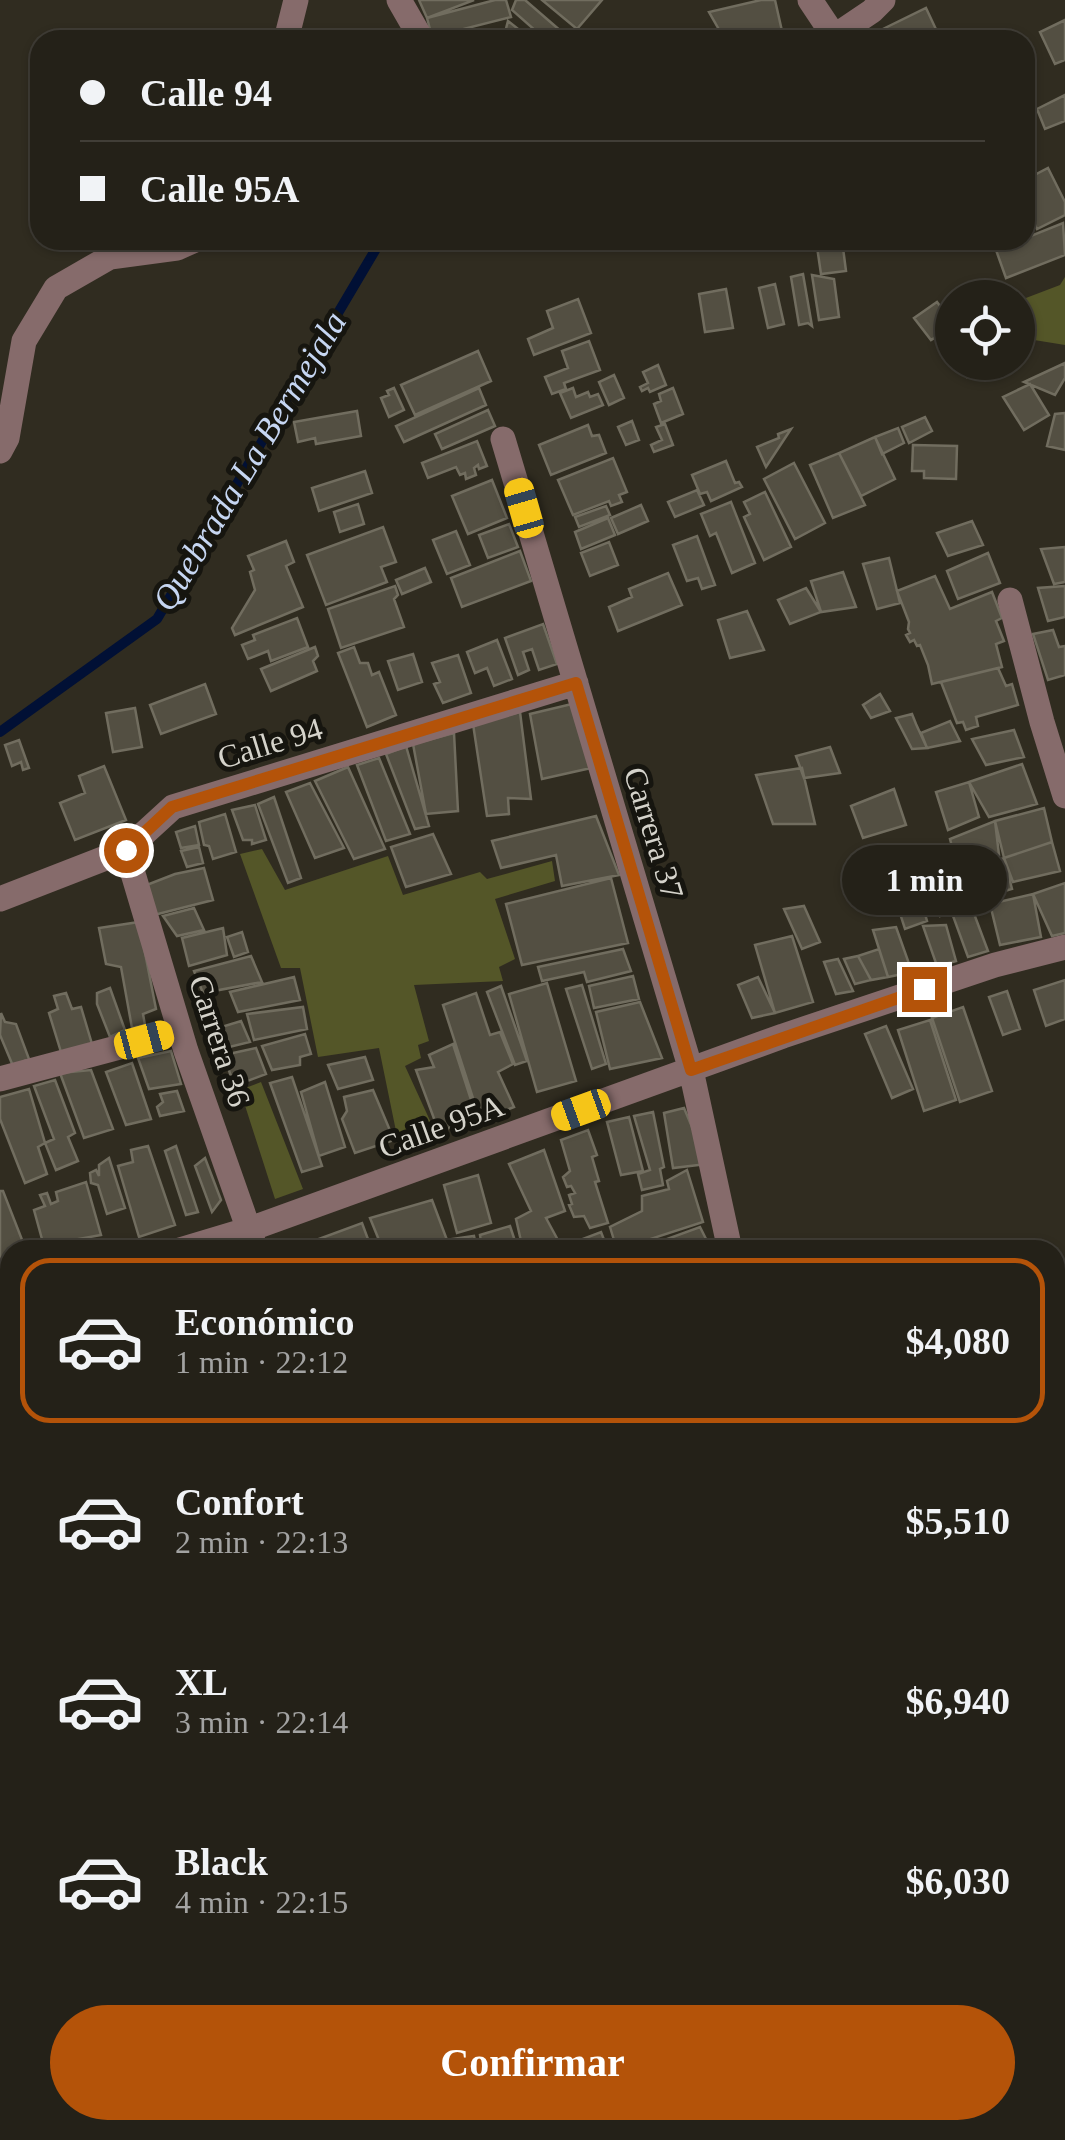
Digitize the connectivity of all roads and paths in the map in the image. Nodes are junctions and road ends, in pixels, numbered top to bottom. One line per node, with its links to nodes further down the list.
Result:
1 (296, 0): 5 (street)
2 (400, 0): 6 (street)
3 (810, 0): 7 (street)
4 (883, 0): 8 (street)
5 (288, 30)
6 (416, 30)
7 (827, 30)
8 (843, 30)
9 (162, 250): 11 (street)
10 (503, 438): 13 (street, Carrera 37)
11 (0, 451)
12 (1010, 600): 14 (street)
13 (576, 683): 15 (street, Calle 94); 19 (street, Carrera 37)
14 (1065, 796)
15 (126, 850): 16 (street, Calle 94); 18 (street, Carrera 36)
16 (0, 898)
17 (1065, 947): 19 (street, Calle 95A)
18 (180, 1031): 20 (street); 21 (street, Carrera 36)
19 (691, 1070): 21 (street, Calle 95A); 22 (street, Carrera 37)
20 (0, 1079)
21 (253, 1240)
22 (728, 1240)

